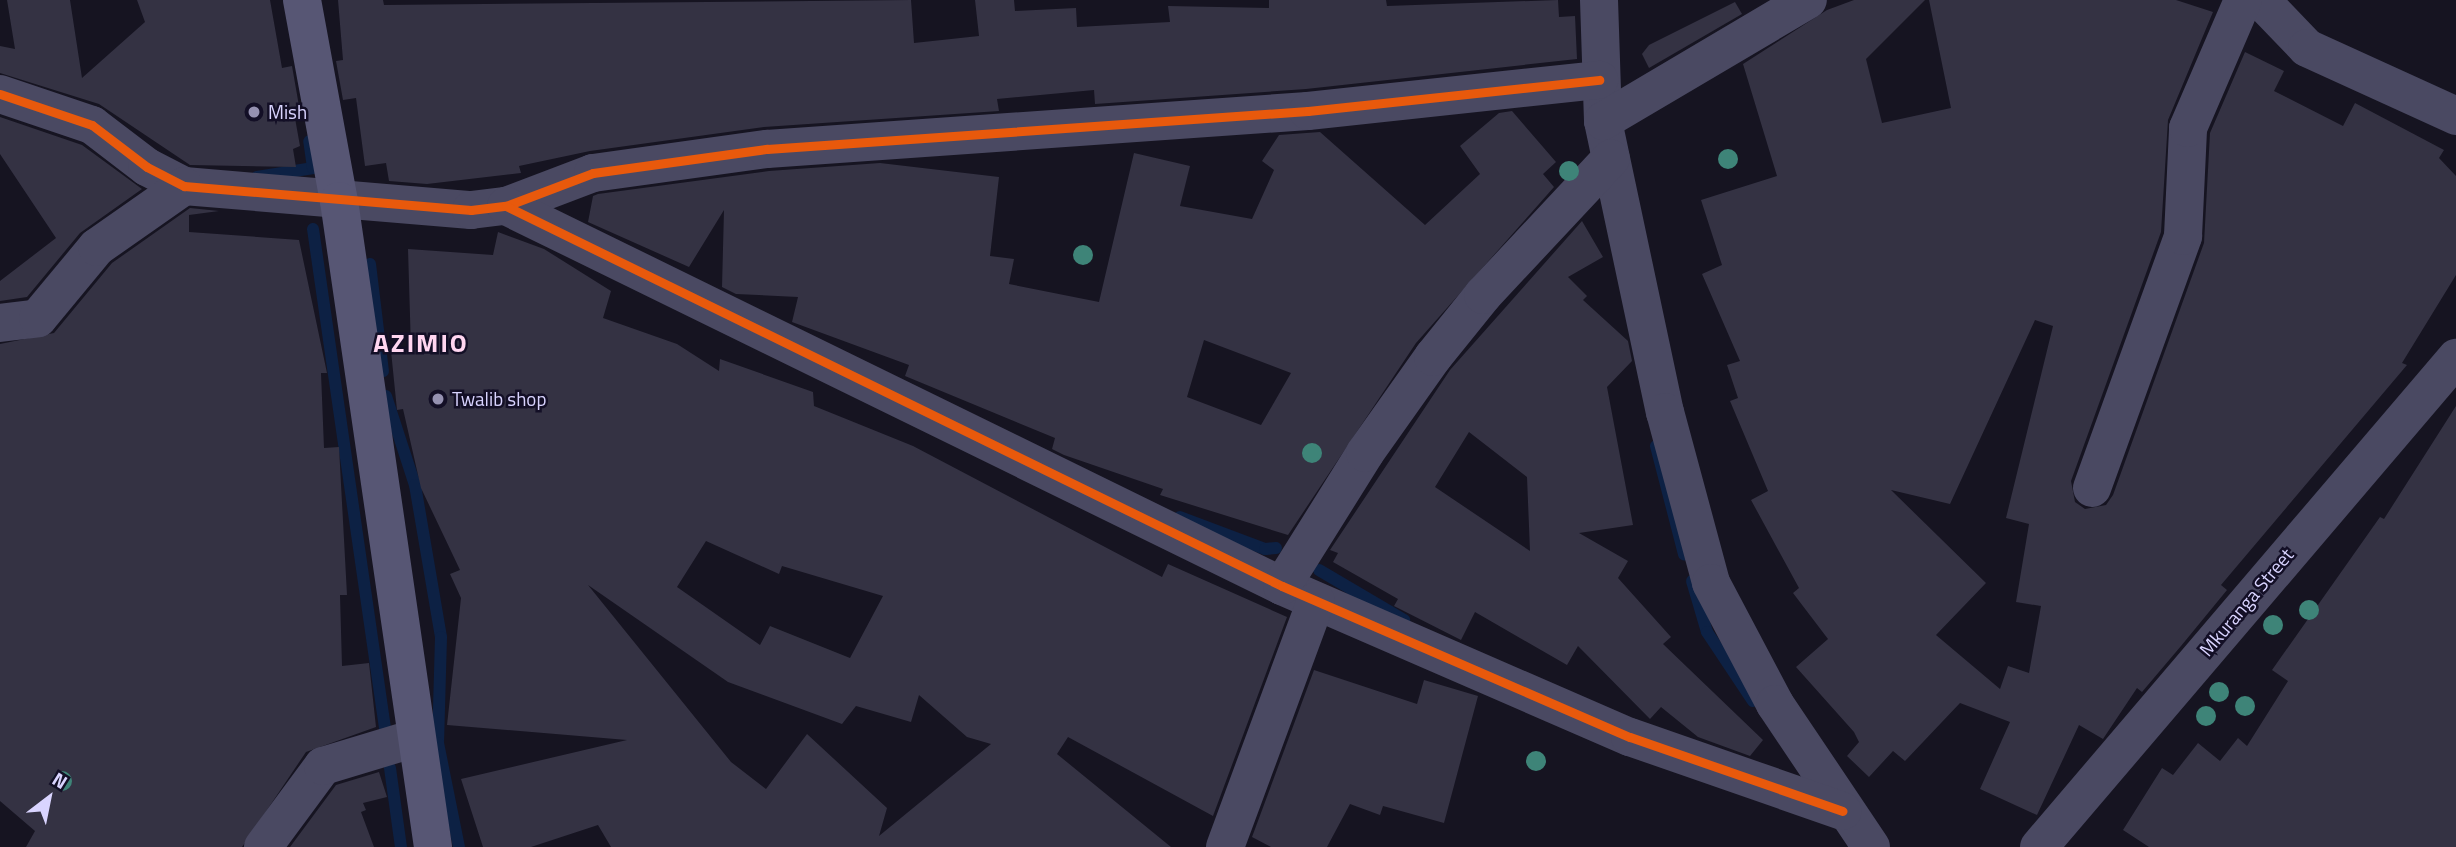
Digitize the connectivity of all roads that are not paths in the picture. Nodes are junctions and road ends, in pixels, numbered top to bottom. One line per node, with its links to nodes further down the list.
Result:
1 (302, 0): 12 (street)
2 (1600, 0): 6 (street)
3 (1808, 0): 9 (street)
4 (2243, 0): 16 (street)
5 (2261, 0): 8 (street)
6 (1599, 80): 9 (street); 13 (street)
7 (0, 94): 11 (street)
8 (2456, 116)
9 (1603, 121): 10 (street)
10 (1611, 158): 17 (street); 19 (street)
11 (184, 186): 12 (street); 14 (street)
12 (339, 201): 13 (street); 18 (street)
13 (506, 206): 17 (street)
14 (0, 323)
15 (2456, 358): 24 (street, Mkuranga Street)
16 (2092, 488)
17 (1299, 593): 19 (street); 22 (street)
18 (416, 738): 20 (street); 21 (street)
19 (1842, 811): 23 (street)
20 (263, 847)
21 (433, 847)
22 (1225, 847)
23 (1871, 847)
24 (2039, 847)

